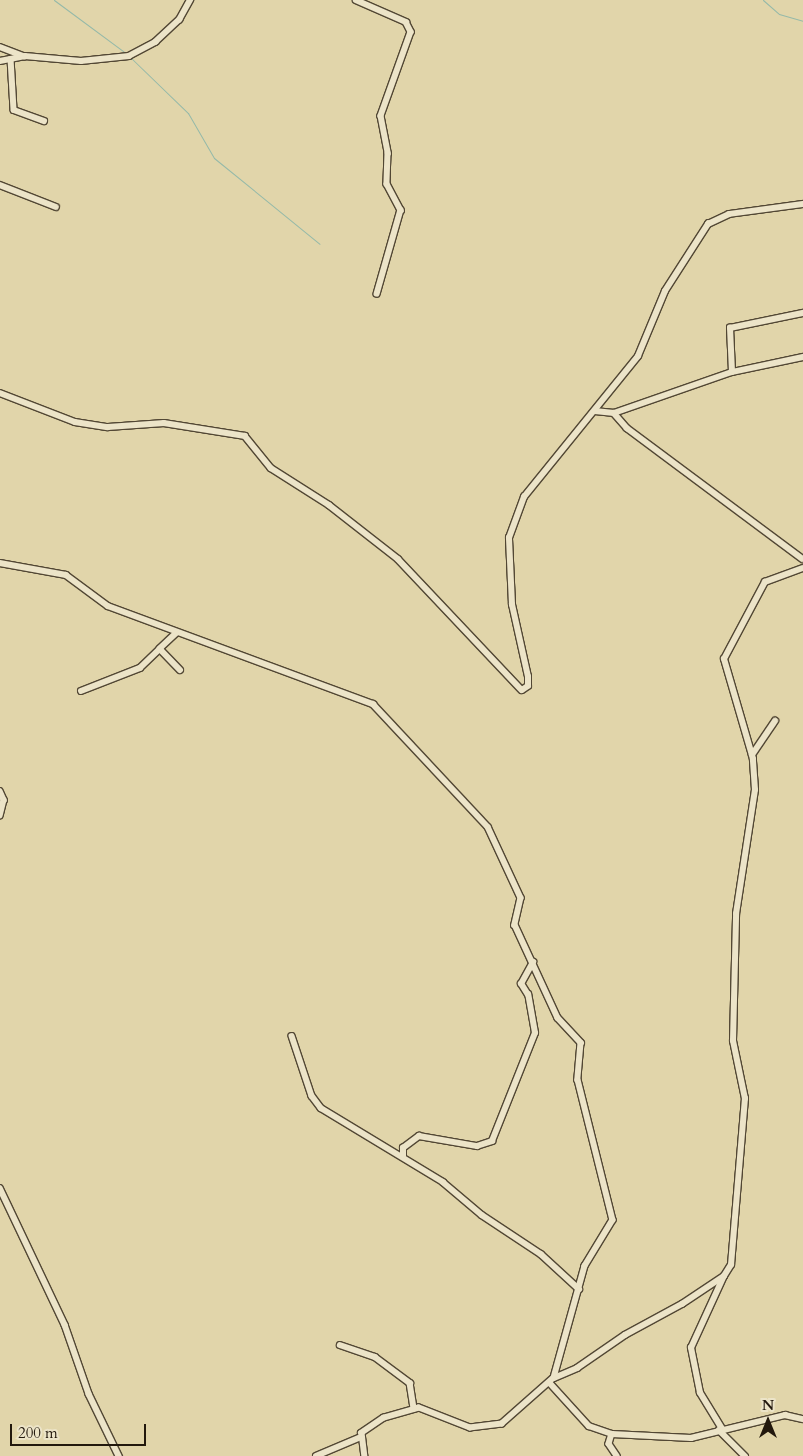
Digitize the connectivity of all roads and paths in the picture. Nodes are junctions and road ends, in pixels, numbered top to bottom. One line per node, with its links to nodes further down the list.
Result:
1 (190, 0): 4 (street)
2 (356, 0): 11 (street)
3 (0, 47): 4 (street)
4 (25, 56): 5 (street)
5 (11, 59): 6 (street); 7 (street)
6 (0, 61)
7 (44, 121)
8 (0, 186): 10 (street)
9 (803, 204): 16 (street)
10 (56, 206)
11 (377, 294)
12 (803, 313): 14 (street)
13 (803, 357): 14 (street)
14 (732, 372): 17 (street)
15 (0, 393): 16 (street)
16 (595, 411): 17 (street)
17 (614, 413): 18 (street)
18 (803, 559)
19 (0, 563): 21 (street)
20 (803, 568): 26 (street)
21 (177, 633): 22 (street); 29 (street)
22 (160, 649): 23 (street); 24 (street)
23 (180, 670)
24 (81, 691)
25 (775, 721): 26 (street)
26 (752, 755): 33 (street)
27 (0, 792): 28 (street)
28 (0, 816)
29 (533, 962): 31 (street); 34 (street)
30 (292, 1036): 31 (street)
31 (402, 1156): 34 (street)
32 (0, 1188): 42 (street)
33 (724, 1276): 36 (street); 39 (street)
34 (579, 1289): 36 (street)
35 (340, 1344): 37 (street)
36 (552, 1380): 37 (street); 40 (street)
37 (414, 1409): 41 (street)
38 (803, 1419): 39 (street)
39 (720, 1429): 40 (street); 46 (street)
40 (612, 1434): 45 (street)
41 (362, 1437): 43 (street); 44 (street)
42 (119, 1456)
43 (316, 1456)
44 (365, 1456)
45 (617, 1456)
46 (745, 1456)

